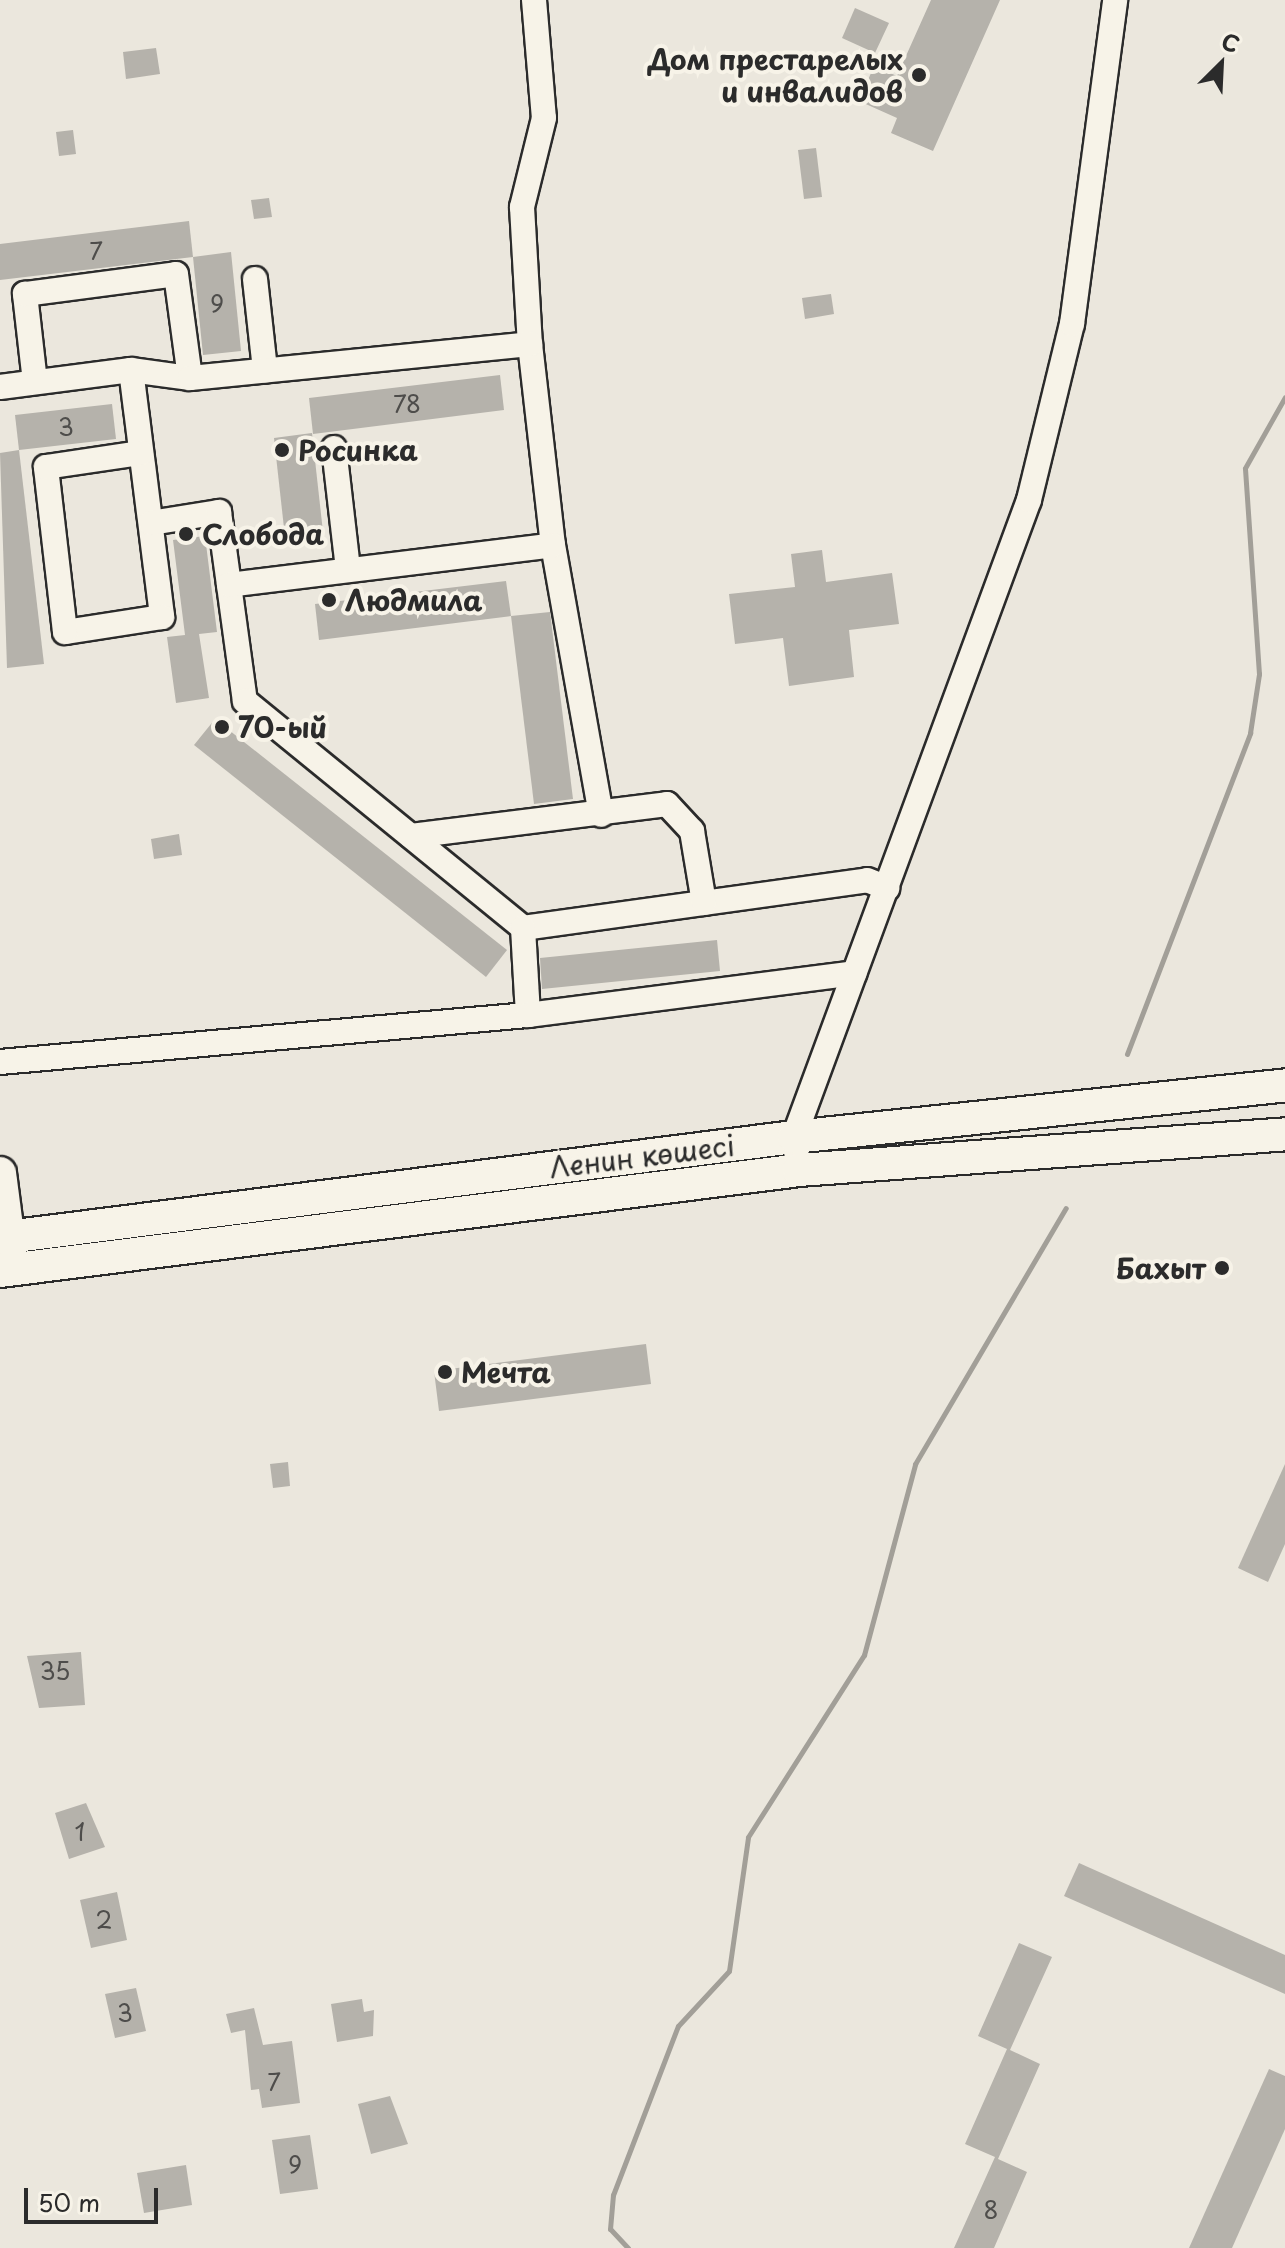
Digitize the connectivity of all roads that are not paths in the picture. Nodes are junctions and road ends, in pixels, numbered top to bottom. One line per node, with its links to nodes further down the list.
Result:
1 (534, 0): 4 (street)
2 (1115, 0): 18 (street)
3 (255, 279): 6 (street)
4 (530, 344): 6 (street); 13 (street)
5 (131, 370): 7 (street); 8 (street); 11 (street)
6 (265, 370): 7 (street)
7 (190, 378): 8 (street)
8 (35, 382): 9 (street)
9 (0, 387)
10 (334, 448): 14 (street)
11 (141, 453): 12 (street); 12 (street)
12 (151, 523): 15 (street)
13 (553, 545): 14 (street); 16 (street)
14 (348, 569): 15 (street)
15 (229, 585): 17 (street)
16 (601, 815): 17 (street); 19 (street)
17 (411, 836): 20 (street)
18 (887, 888): 19 (street); 21 (street)
19 (704, 903): 20 (street)
20 (523, 928): 22 (street)
21 (854, 973): 22 (street); 26 (street)
22 (528, 1015): 23 (street)
23 (0, 1062)
24 (1285, 1085): 26 (main road, Ленин көшесі)
25 (1285, 1134): 27 (main road, Ленин көшесі)
26 (794, 1137): 27 (street); 29 (main road, Ленин көшесі)
27 (799, 1170): 30 (main road, Ленин көшесі)
28 (0, 1173): 29 (main road)
29 (4, 1237): 30 (main road)
30 (6, 1270)

